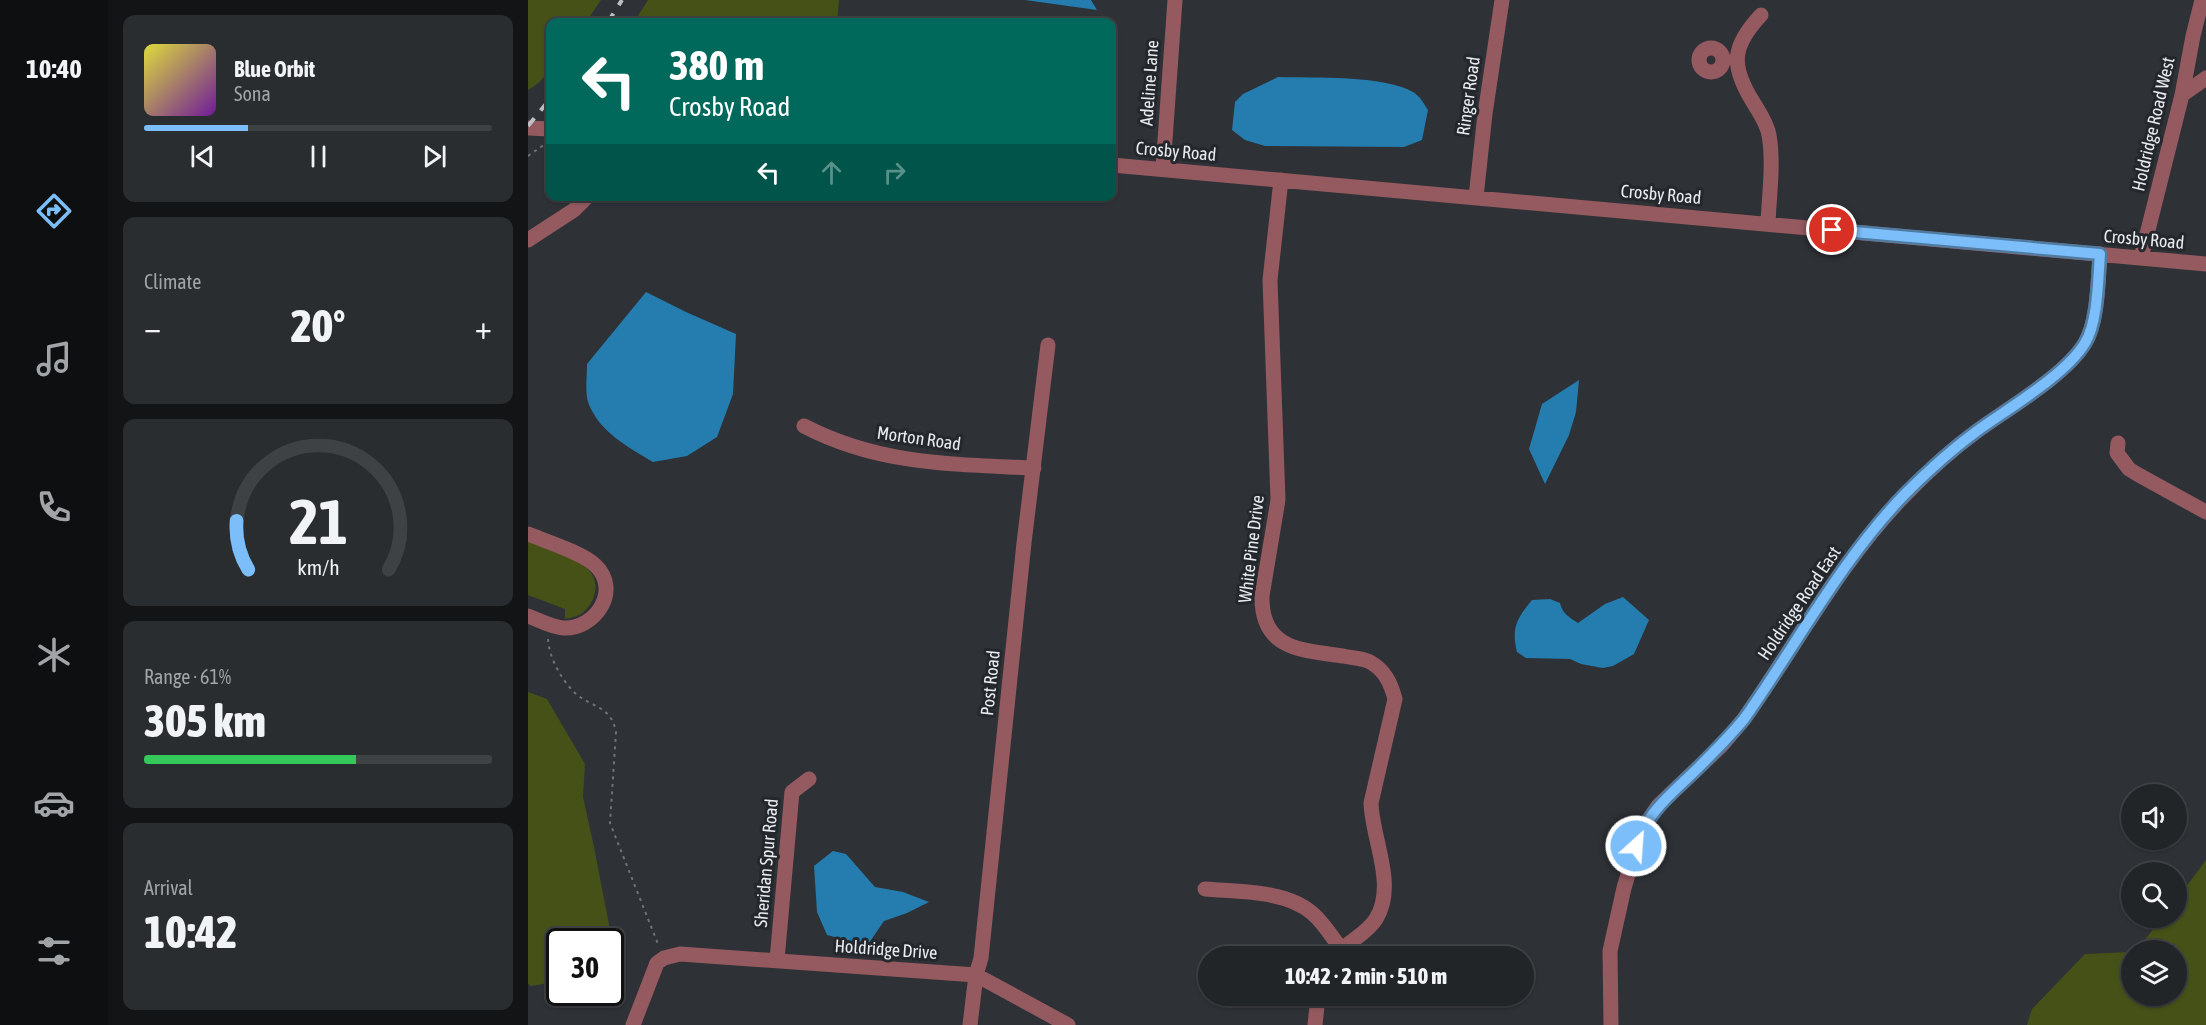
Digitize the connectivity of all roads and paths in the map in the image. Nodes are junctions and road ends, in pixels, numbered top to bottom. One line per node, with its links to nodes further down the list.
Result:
1 (1175, 0): 14 (street, Adeline Lane)
2 (1502, 0): 16 (street, Ringer Road)
3 (2202, 0): 5 (street, Holdridge Road West)
4 (1761, 15): 18 (street)
5 (2193, 36): 6 (street); 8 (street, Holdridge Road West)
6 (2206, 48)
7 (2206, 78): 8 (street)
8 (2182, 95): 21 (street, Holdridge Road West)
9 (528, 128): 10 (street)
10 (546, 129)
11 (546, 144): 12 (path)
12 (528, 156)
13 (1116, 165): 14 (street, Crosby Road)
14 (1162, 168): 15 (street, Crosby Road)
15 (1281, 180): 16 (street, Crosby Road); 34 (street, White Pine Drive)
16 (1476, 197): 18 (street, Crosby Road)
17 (583, 201): 19 (street)
18 (1768, 224): 20 (street, Crosby Road)
19 (528, 240)
20 (2100, 254): 21 (street, Crosby Road); 43 (street, Holdridge Road East)
21 (2141, 258): 22 (street, Crosby Road)
22 (2206, 264)
23 (1048, 345): 26 (street, Post Road)
24 (804, 426): 26 (street, Morton Road)
25 (2118, 442): 27 (street)
26 (1034, 468): 37 (street, Post Road)
27 (2206, 512)
28 (528, 534): 29 (street)
29 (528, 615)
30 (547, 636): 35 (path)
31 (809, 779): 36 (street, Sheridan Spur Road)
32 (1205, 889): 33 (street)
33 (1334, 946)
34 (1347, 946)
35 (664, 958): 36 (street, Holdridge Drive); 39 (street)
36 (777, 960): 37 (street, Holdridge Drive)
37 (976, 975): 40 (street, Post Road); 41 (street, Holdridge Drive)
38 (1317, 1006): 42 (street)
39 (633, 1025)
40 (970, 1025)
41 (1068, 1025)
42 (1315, 1025)
43 (1611, 1025)

